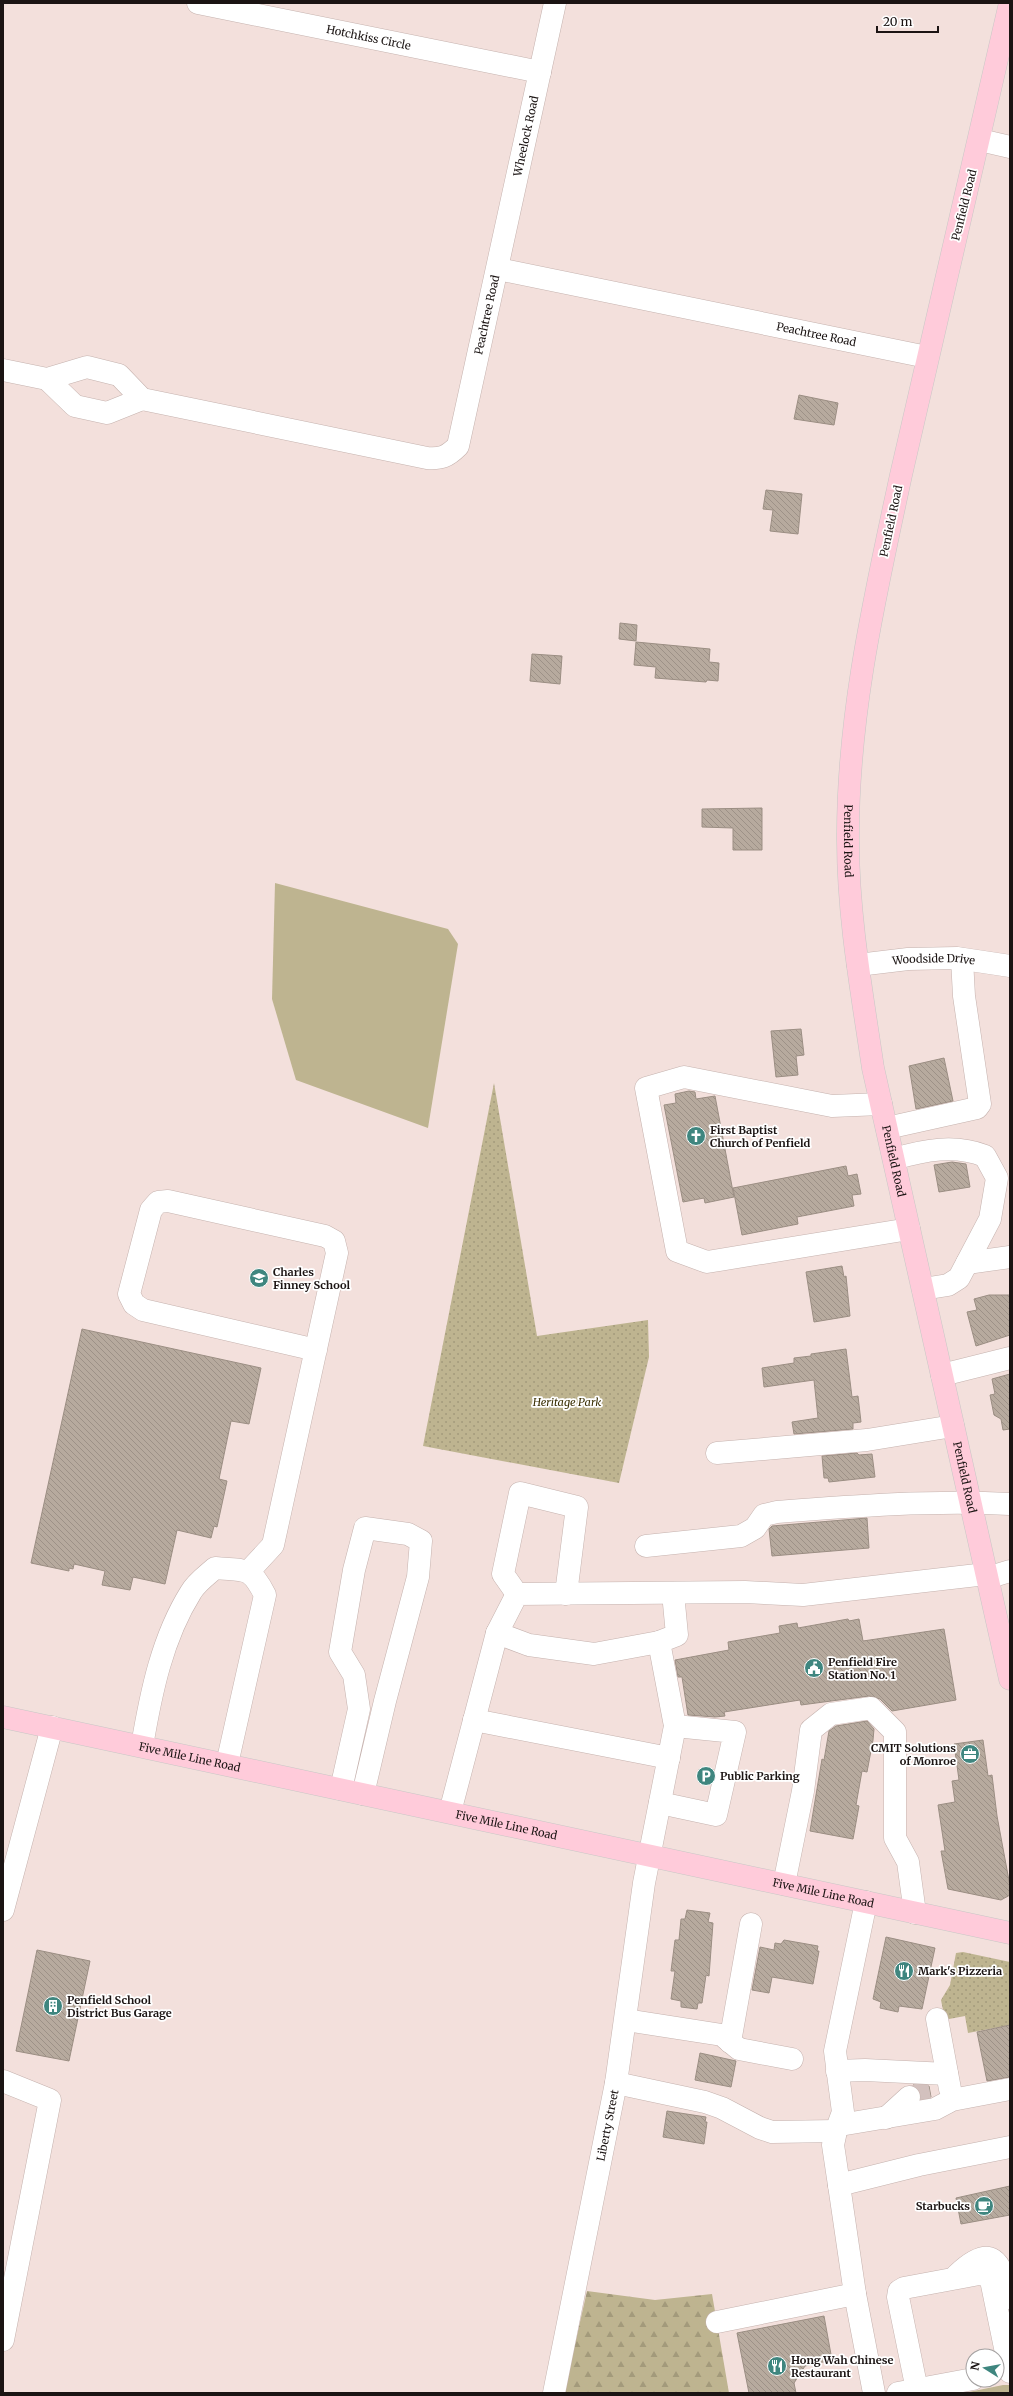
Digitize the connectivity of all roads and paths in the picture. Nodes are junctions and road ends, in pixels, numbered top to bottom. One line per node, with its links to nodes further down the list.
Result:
1 (198, 3): 4 (street, Hotchkiss Circle)
2 (555, 3): 4 (street, Wheelock Road)
3 (1010, 3): 5 (main road, Penfield Road)
4 (540, 72): 7 (street, Wheelock Road)
5 (980, 140): 6 (street); 8 (main road, Penfield Road)
6 (1010, 148)
7 (498, 270): 8 (street, Peachtree Road); 11 (street, Peachtree Road)
8 (927, 357): 13 (main road, Penfield Road)
9 (3, 370): 10 (street)
10 (47, 379): 11 (street); 11 (street)
11 (142, 399)
12 (962, 959): 13 (street, Woodside Drive); 14 (street, Woodside Drive); 16 (street)
13 (858, 965): 15 (main road, Penfield Road)
14 (1010, 966)
15 (881, 1104): 16 (main road, Penfield Road); 18 (street)
16 (886, 1128): 17 (main road, Penfield Road)
17 (894, 1159): 18 (main road, Penfield Road); 20 (street)
18 (910, 1229): 21 (main road, Penfield Road)
19 (1010, 1257): 20 (street)
20 (967, 1263): 21 (street)
21 (923, 1289): 24 (main road, Penfield Road)
22 (316, 1350): 22 (street); 30 (street)
23 (1010, 1358): 24 (street)
24 (942, 1375): 25 (main road, Penfield Road)
25 (953, 1426): 26 (street); 27 (main road, Penfield Road)
26 (717, 1453)
27 (970, 1502): 28 (street); 29 (street); 32 (main road, Penfield Road)
28 (1010, 1504)
29 (646, 1546)
30 (249, 1571): 44 (street); 46 (street)
31 (1010, 1571): 32 (street)
32 (987, 1576): 33 (street); 36 (main road, Penfield Road)
33 (673, 1593): 35 (street); 38 (street)
34 (517, 1594): 35 (street); 35 (street); 37 (street)
35 (566, 1594)
36 (1003, 1619): 39 (main road, Penfield Road)
37 (497, 1633): 38 (street); 41 (street)
38 (659, 1642): 42 (street)
39 (1010, 1679)
40 (3, 1717): 43 (main road, Five Mile Line Road)
41 (474, 1720): 45 (street); 50 (street)
42 (675, 1726): 45 (street, Liberty Street); 49 (street)
43 (52, 1727): 44 (main road, Five Mile Line Road); 54 (street)
44 (142, 1746): 46 (main road, Five Mile Line Road)
45 (668, 1758): 49 (street, Liberty Street)
46 (228, 1764): 47 (main road, Five Mile Line Road)
47 (341, 1789): 48 (main road, Five Mile Line Road); 48 (street)
48 (363, 1794): 50 (main road, Five Mile Line Road)
49 (660, 1803): 51 (street, Liberty Street)
50 (450, 1812): 51 (main road, Five Mile Line Road)
51 (650, 1856): 52 (main road, Five Mile Line Road); 59 (street, Liberty Street)
52 (784, 1884): 53 (main road, Five Mile Line Road); 55 (street)
53 (866, 1902): 55 (main road, Five Mile Line Road); 62 (street)
54 (3, 1910)
55 (915, 1913): 57 (main road, Five Mile Line Road)
56 (751, 1924): 60 (street)
57 (1010, 1933)
58 (937, 2019): 63 (street)
59 (626, 2020): 60 (street); 65 (street, Liberty Street)
60 (730, 2042): 61 (street)
61 (792, 2059)
62 (836, 2071): 63 (street); 71 (street)
63 (947, 2074): 69 (street)
64 (3, 2081): 78 (street)
65 (616, 2083): 71 (street); 83 (street, Liberty Street)
66 (1010, 2089): 69 (street)
67 (930, 2093): 69 (street)
68 (909, 2097): 70 (street)
69 (952, 2100): 70 (street)
70 (886, 2118): 71 (street)
71 (838, 2128): 73 (street)
72 (1010, 2147): 73 (street)
73 (839, 2184): 75 (street)
74 (952, 2280): 76 (street); 79 (street); 82 (street)
75 (854, 2294): 77 (street); 84 (street)
76 (1010, 2305)
77 (717, 2322)
78 (3, 2340)
79 (1007, 2341): 80 (street)
80 (1010, 2372)
81 (965, 2380): 82 (street)
82 (907, 2391)
83 (554, 2393)
84 (874, 2393)

